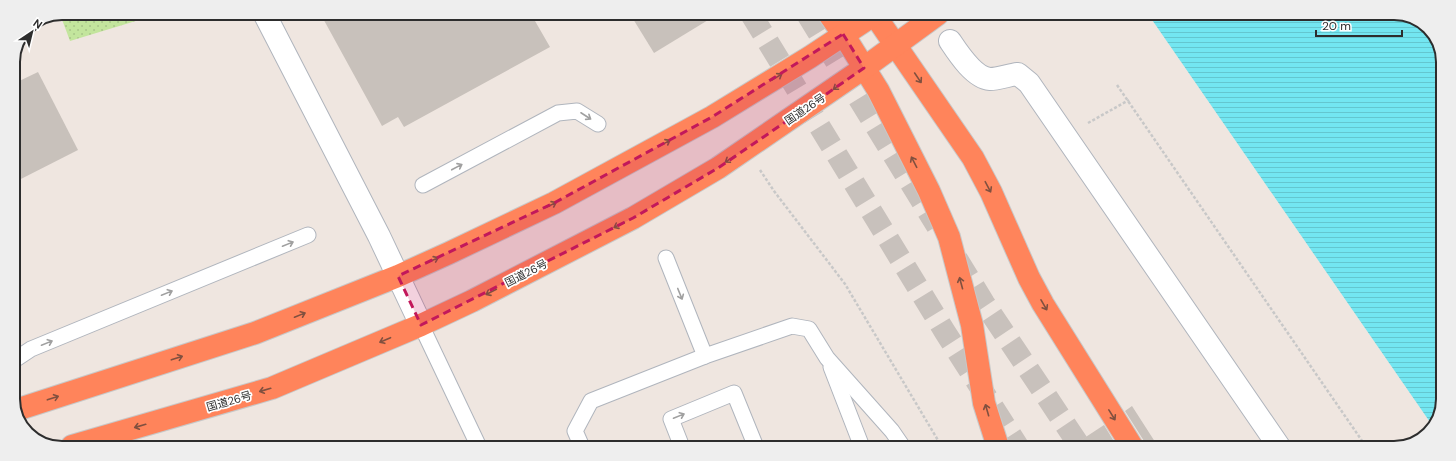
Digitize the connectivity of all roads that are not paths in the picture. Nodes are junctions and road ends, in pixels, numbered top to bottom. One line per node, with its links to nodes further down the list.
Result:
1 (268, 20): 14 (street)
2 (833, 20): 6 (highway)
3 (865, 20): 6 (highway)
4 (879, 20): 8 (highway)
5 (930, 20): 8 (highway, 国道26号)
6 (843, 34): 9 (highway); 14 (highway, one-way to 6)
7 (950, 41): 29 (street)
8 (896, 46): 9 (highway, 国道26号); 28 (highway, one-way to 28)
9 (864, 68): 15 (highway, 国道26号, one-way to 15); 27 (highway, one-way to 9)
10 (598, 124): 11 (lane, one-way to 10)
11 (423, 185)
12 (308, 235): 16 (lane, one-way to 12)
13 (666, 258): 17 (lane, one-way to 17)
14 (398, 276): 15 (street); 19 (highway, one-way to 14)
15 (421, 325): 20 (highway, 国道26号, one-way to 20); 21 (lane)
16 (20, 356)
17 (705, 356): 18 (lane); 22 (lane)
18 (827, 358): 25 (lane); 26 (lane)
19 (21, 408)
20 (89, 441)
21 (476, 441)
22 (579, 441)
23 (680, 441): 24 (lane, one-way to 24)
24 (754, 441)
25 (860, 441)
26 (899, 441)
27 (996, 441)
28 (1128, 441)
29 (1275, 441)

